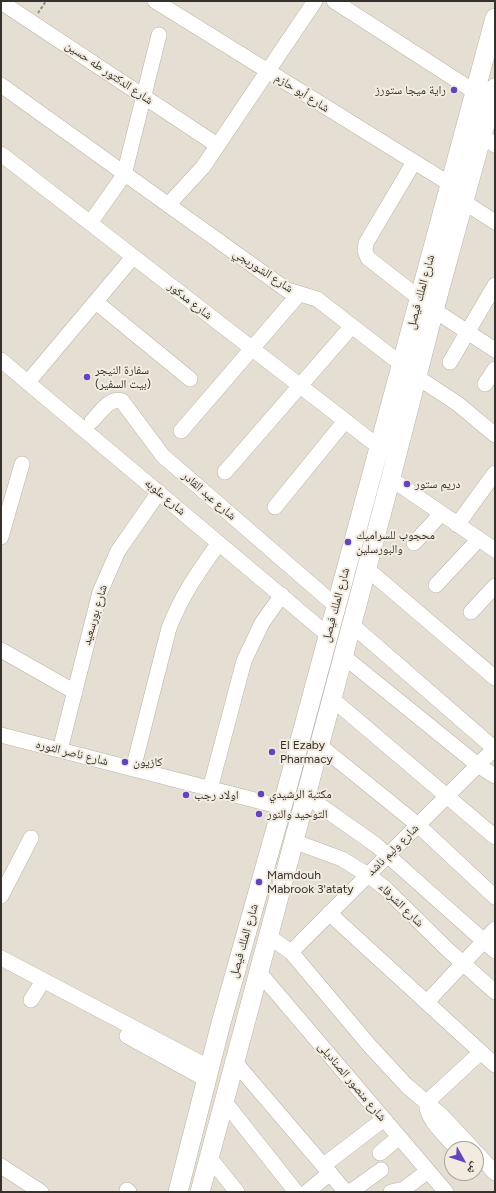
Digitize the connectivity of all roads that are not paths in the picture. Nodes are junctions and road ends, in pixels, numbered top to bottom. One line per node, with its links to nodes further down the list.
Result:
1 (315, 1): 7 (street)
2 (334, 1): 10 (street)
3 (1, 2): 11 (street, شارع الدكتور طه حسين)
4 (157, 2): 7 (street, شارع أبو حازم)
5 (495, 18): 10 (main road, شارع الملك فيصل)
6 (159, 35): 11 (street)
7 (268, 72): 13 (street); 15 (street, شارع أبو حازم)
8 (1, 85): 16 (street, شارع الشوربجي)
9 (495, 88): 12 (main road, شارع الملك فيصل)
10 (475, 92): 17 (main road, شارع الملك فيصل)
11 (143, 96): 13 (street, شارع الدكتور طه حسين); 16 (street)
12 (488, 141): 18 (main road, شارع الملك فيصل)
13 (218, 145): 19 (street)
14 (1, 154): 21 (street, شارع مدكور)
15 (414, 162): 17 (street, شارع أبو حازم); 25 (street)
16 (124, 175): 19 (street, شارع الشوربجي); 21 (street)
17 (450, 184): 25 (main road, شارع الملك فيصل)
18 (464, 202): 20 (street); 27 (main road, شارع الملك فيصل)
19 (168, 205): 24 (street, شارع الشوربجي)
20 (492, 214)
21 (90, 223): 22 (street, شارع مدكور)
22 (133, 257): 26 (street); 30 (street, شارع مدكور)
23 (495, 285): 29 (street)
24 (299, 294): 28 (street, شارع الشوربجي); 30 (street)
25 (419, 298): 34 (main road, شارع الملك فيصل)
26 (96, 302): 37 (street); 38 (street)
27 (434, 310): 29 (street); 36 (main road, شارع الملك فيصل)
28 (352, 326): 34 (street, شارع الشوربجي); 40 (street)
29 (467, 332): 31 (street); 33 (street)
30 (252, 349): 40 (street, شارع مدكور); 43 (street)
31 (495, 350)
32 (1, 360): 38 (street, شارع علوبه)
33 (450, 362)
34 (401, 364): 45 (main road, شارع الملك فيصل)
35 (495, 369): 39 (street)
36 (417, 376): 44 (street); 49 (main road, شارع الملك فيصل)
37 (190, 379)
38 (28, 382): 50 (street, شارع علوبه)
39 (485, 384)
40 (300, 386): 42 (street, شارع مدكور); 47 (street)
41 (92, 421): 63 (street, شارع عبد القادر)
42 (345, 421): 45 (street, شارع مدكور); 51 (street)
43 (181, 431)
44 (495, 435)
45 (379, 447): 63 (main road, شارع الملك فيصل)
46 (22, 464): 54 (street)
47 (225, 472)
48 (495, 473): 53 (street)
49 (390, 478): 52 (street); 59 (main road, شارع الملك فيصل)
50 (159, 492): 56 (street, شارع علوبه); 70 (street, شارع بورسعيد)
51 (275, 507)
52 (440, 514): 53 (street); 57 (street)
53 (457, 525): 55 (street)
54 (1, 537)
55 (479, 539): 58 (street); 60 (street)
56 (219, 543): 62 (street, شارع علوبه); 77 (street)
57 (414, 543)
58 (495, 550)
59 (366, 568): 65 (main road, شارع الملك فيصل); 69 (street)
60 (436, 585)
61 (495, 586): 64 (street)
62 (282, 595): 66 (street, شارع علوبه); 79 (street)
63 (336, 606): 66 (main road, شارع الملك فيصل)
64 (471, 612)
65 (351, 624): 68 (main road, شارع الملك فيصل); 74 (street)
66 (328, 634): 82 (main road, شارع الملك فيصل)
67 (1, 650): 70 (street)
68 (342, 655): 71 (main road, شارع الملك فيصل); 76 (street)
69 (495, 678)
70 (74, 692): 75 (street, شارع بورسعيد)
71 (331, 698): 73 (main road, شارع الملك فيصل); 81 (street)
72 (1, 735): 75 (street, شارع ناصر الثوره)
73 (318, 744): 80 (main road, شارع الملك فيصل); 83 (street)
74 (495, 748): 76 (street, شارع وليم ناشد)
75 (60, 750): 77 (street, شارع ناصر الثوره)
76 (478, 766): 78 (street); 81 (street, شارع وليم ناشد)
77 (133, 769): 79 (street, شارع ناصر الثوره)
78 (495, 776)
79 (210, 788): 82 (street, شارع ناصر الثوره)
80 (305, 795): 86 (main road, شارع الملك فيصل); 87 (street)
81 (447, 795): 83 (street, شارع وليم ناشد); 84 (street)
82 (282, 807): 102 (main road, شارع الملك فيصل)
83 (418, 825): 87 (street, شارع وليم ناشد); 90 (street)
84 (495, 837)
85 (31, 838): 89 (street)
86 (293, 841): 88 (street, شارع الشرفاء); 93 (main road, شارع الملك فيصل)
87 (388, 856): 88 (street, شارع وليم ناشد); 94 (street)
88 (368, 874): 91 (street, شارع وليم ناشد); 98 (street, شارع الشرفاء)
89 (1, 896)
90 (495, 897)
91 (329, 914): 96 (street, شارع وليم ناشد); 106 (street)
92 (495, 929): 94 (street)
93 (268, 936): 96 (street); 100 (main road, شارع الملك فيصل)
94 (484, 941): 95 (street); 98 (street)
95 (495, 951)
96 (291, 952): 113 (street)
97 (1, 958): 101 (street)
98 (463, 964): 103 (street, شارع الشرفاء); 106 (street)
99 (1, 968): 101 (street)
100 (258, 971): 104 (main road, شارع الملك فيصل); 114 (street, شارع منصور الصناديلى)
101 (42, 983): 105 (street); 111 (street)
102 (231, 988): 104 (main road); 107 (main road, شارع الملك فيصل)
103 (495, 992)
104 (252, 997): 108 (main road, شارع الملك فيصل)
105 (31, 1000)
106 (427, 1002): 109 (street)
107 (221, 1023): 108 (main road); 111 (main road, شارع الملك فيصل)
108 (243, 1030): 110 (main road, شارع الملك فيصل)
109 (490, 1059): 113 (street)
110 (234, 1061): 112 (main road, شارع الملك فيصل); 122 (street)
111 (208, 1074): 127 (main road, شارع الملك فيصل)
112 (224, 1101): 119 (main road, شارع الملك فيصل); 130 (street)
113 (427, 1102): 116 (street); 117 (street)
114 (384, 1119): 115 (street, شارع منصور الصناديلى); 122 (street)
115 (399, 1137): 118 (street); 124 (street, شارع منصور الصناديلى)
116 (450, 1141)
117 (465, 1141)
118 (380, 1153)
119 (209, 1157): 128 (main road, شارع الملك فيصل); 129 (street)
120 (484, 1161): 125 (street)
121 (1, 1166): 126 (street)
122 (327, 1169): 131 (street); 132 (street)
123 (381, 1170): 133 (street)
124 (428, 1171): 134 (street); 135 (street, شارع منصور الصناديلى)
125 (495, 1173)
126 (41, 1192)
127 (178, 1192)
128 (200, 1192)
129 (237, 1192)
130 (296, 1192)
131 (307, 1192)
132 (346, 1192)
133 (350, 1192)
134 (391, 1192)
135 (446, 1192)

